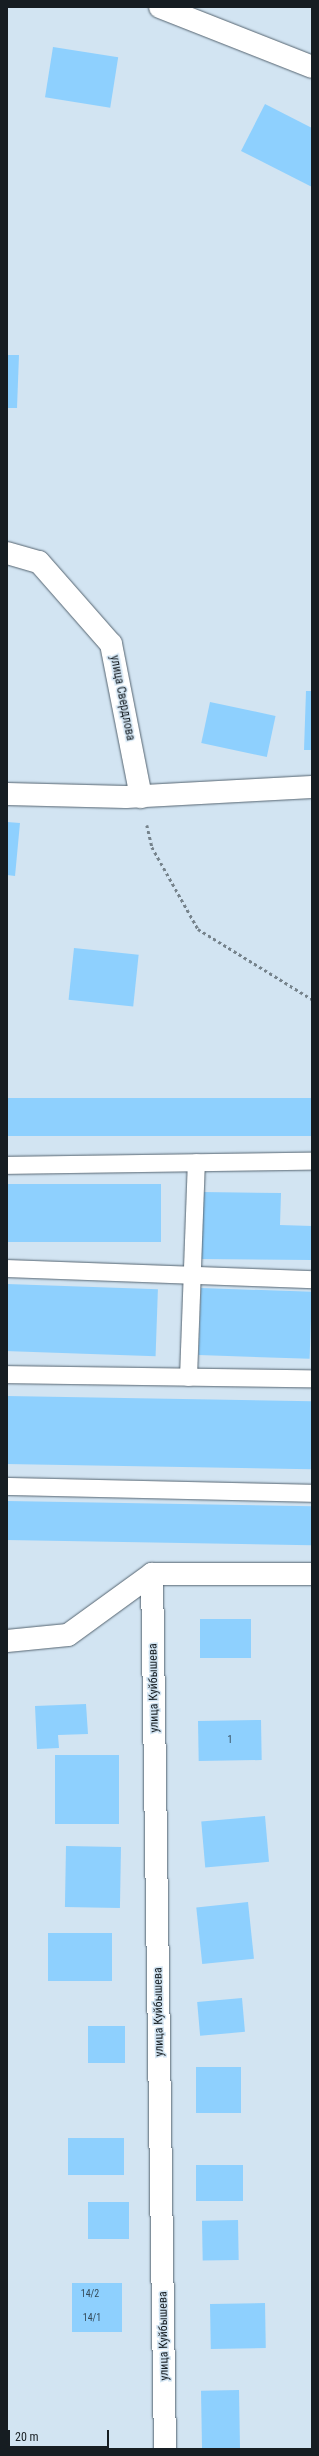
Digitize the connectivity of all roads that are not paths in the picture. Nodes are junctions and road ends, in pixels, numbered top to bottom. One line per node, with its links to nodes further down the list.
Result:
1 (160, 7): 2 (street)
2 (312, 68)
3 (7, 553): 6 (street, улица Свердлова)
4 (312, 787): 6 (street)
5 (7, 794): 6 (street)
6 (141, 797)
7 (312, 1161): 8 (lane)
8 (196, 1162): 9 (lane); 11 (lane)
9 (7, 1165)
10 (7, 1268): 11 (lane)
11 (192, 1275): 12 (lane); 14 (lane)
12 (312, 1279)
13 (7, 1374): 14 (lane)
14 (188, 1376): 15 (lane)
15 (312, 1378)
16 (7, 1486): 17 (lane)
17 (312, 1493)
18 (152, 1574): 19 (street); 20 (street); 21 (street, улица Куйбышева)
19 (312, 1574)
20 (7, 1641)
21 (166, 2449)

